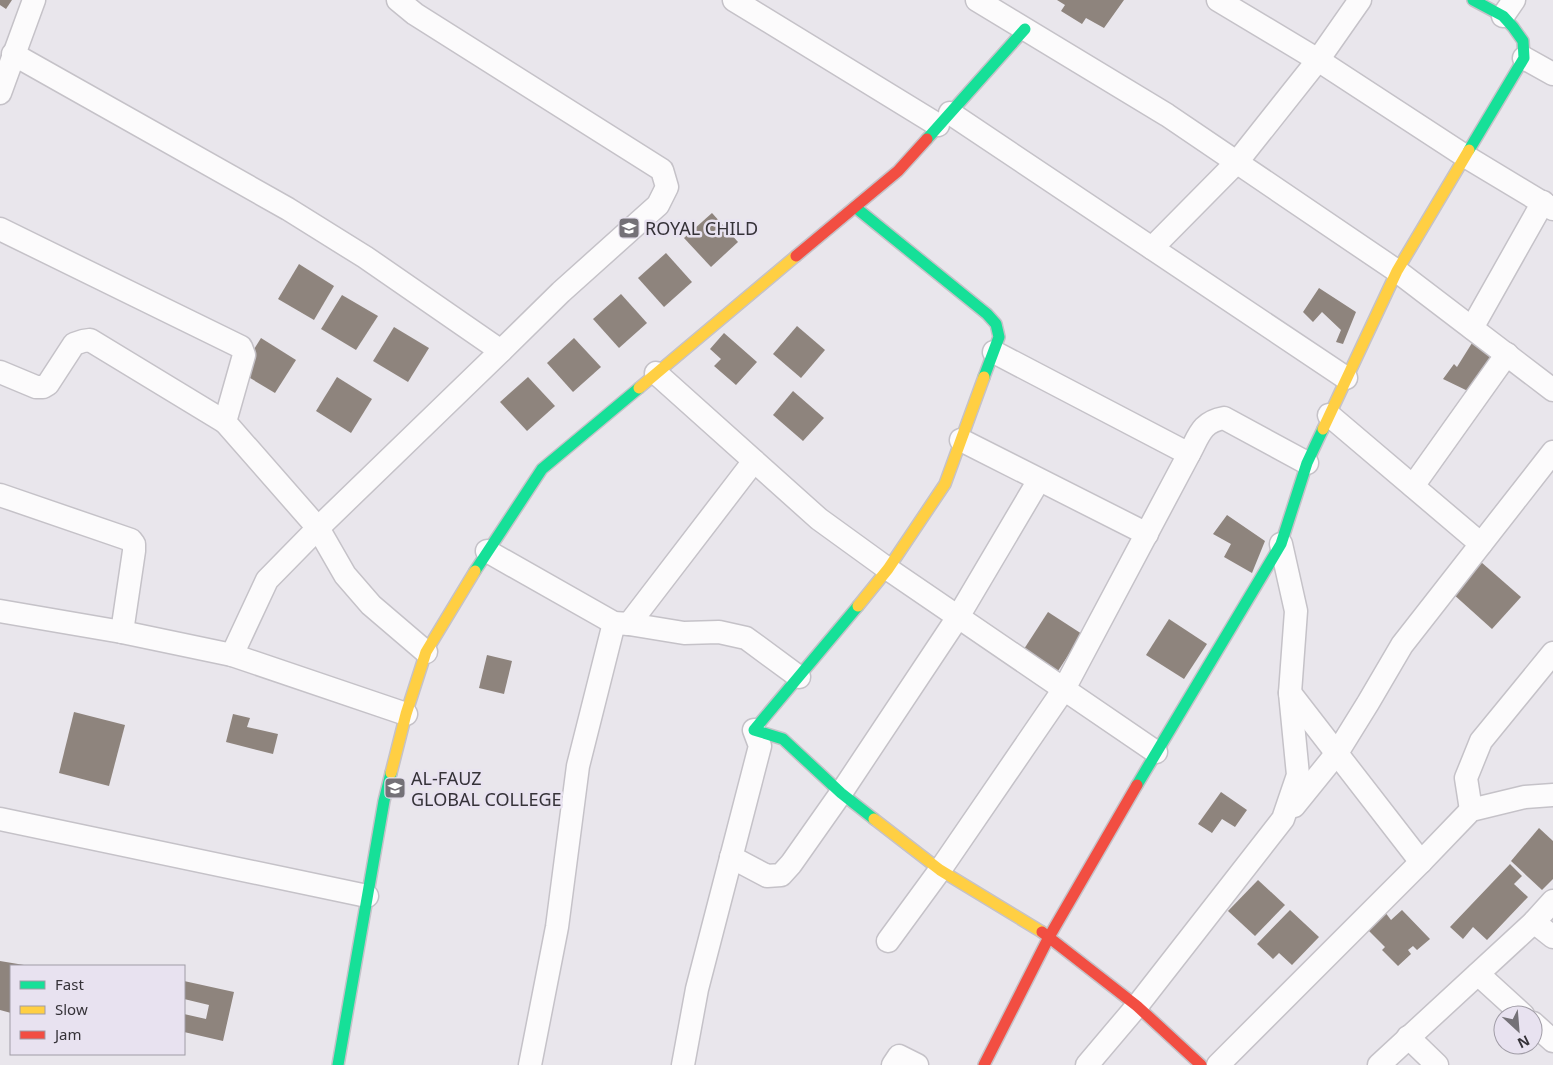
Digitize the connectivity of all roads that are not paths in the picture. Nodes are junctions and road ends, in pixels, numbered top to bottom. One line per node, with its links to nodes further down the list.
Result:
1 (34, 0): 10 (street)
2 (398, 0): 24 (street)
3 (734, 0): 15 (street)
4 (977, 0): 9 (street)
5 (1218, 0): 12 (street)
6 (1360, 0): 12 (street)
7 (1473, 0): 8 (street)
8 (1509, 8): 11 (street)
9 (1025, 29): 15 (street); 17 (street)
10 (13, 54): 14 (street); 24 (street)
11 (1524, 58): 13 (street); 16 (street)
12 (1318, 60): 16 (street); 17 (street)
13 (1553, 74)
14 (0, 92)
15 (944, 119): 19 (street); 21 (street)
16 (1465, 156): 18 (street); 22 (street)
17 (1237, 162): 21 (street); 22 (street)
18 (1548, 205): 23 (street)
19 (855, 207): 25 (street); 28 (street)
20 (0, 229): 32 (street)
21 (1152, 248): 29 (street)
22 (1397, 271): 23 (street); 29 (street)
23 (1472, 328): 26 (street)
24 (502, 351): 41 (street)
25 (994, 352): 33 (street); 35 (street)
26 (1507, 354): 30 (street); 39 (street)
27 (0, 372): 32 (street)
28 (656, 373): 36 (street); 45 (street)
29 (1346, 378): 31 (street)
30 (1553, 390)
31 (1329, 415): 37 (street); 39 (street)
32 (225, 422): 41 (street)
33 (961, 440): 38 (street); 46 (street)
34 (1553, 452): 44 (street)
35 (1189, 454): 37 (street); 42 (street)
36 (754, 461): 46 (street); 49 (street)
37 (1306, 463): 43 (street)
38 (1039, 480): 42 (street); 48 (street)
39 (1412, 486): 44 (street)
40 (0, 495): 50 (street)
41 (318, 528): 51 (street); 53 (street)
42 (1146, 534): 55 (street)
43 (1282, 544): 56 (street); 59 (street)
44 (1480, 544): 60 (street)
45 (487, 551): 49 (street); 51 (street)
46 (888, 569): 48 (street); 54 (street)
47 (0, 611): 50 (street)
48 (958, 617): 55 (street); 61 (street)
49 (621, 623): 54 (street); 82 (street)
50 (122, 632): 53 (street)
51 (426, 652): 57 (street)
52 (1553, 653): 63 (street)
53 (232, 656): 57 (street)
54 (799, 677): 58 (street)
55 (1064, 689): 59 (street); 68 (street)
56 (1290, 693): 60 (street); 65 (street)
57 (406, 714): 69 (street)
58 (754, 730): 61 (street); 66 (street)
59 (1156, 752): 72 (street)
60 (1337, 753): 65 (street); 67 (street)
61 (841, 793): 66 (street); 68 (street)
62 (1553, 795): 63 (street)
63 (1471, 810): 67 (street)
64 (0, 819): 69 (street)
65 (1283, 819): 77 (street)
66 (731, 857): 83 (street)
67 (1421, 862): 89 (street)
68 (940, 870): 72 (street); 74 (street)
69 (367, 896): 81 (street)
70 (1553, 901): 71 (street)
71 (1534, 922): 73 (street); 75 (street)
72 (1049, 937): 77 (street); 86 (street)
73 (1553, 937)
74 (888, 941)
75 (1478, 974): 76 (street); 79 (street)
76 (1512, 1005)
77 (1137, 1006): 87 (street); 88 (street)
78 (1543, 1032): 80 (street)
79 (1408, 1037): 90 (street); 91 (street)
80 (1553, 1041)
81 (338, 1065)
82 (530, 1065)
83 (683, 1065)
84 (894, 1065): 85 (street)
85 (917, 1065)
86 (984, 1065)
87 (1087, 1065)
88 (1201, 1065)
89 (1218, 1065)
90 (1379, 1065)
91 (1437, 1065)

